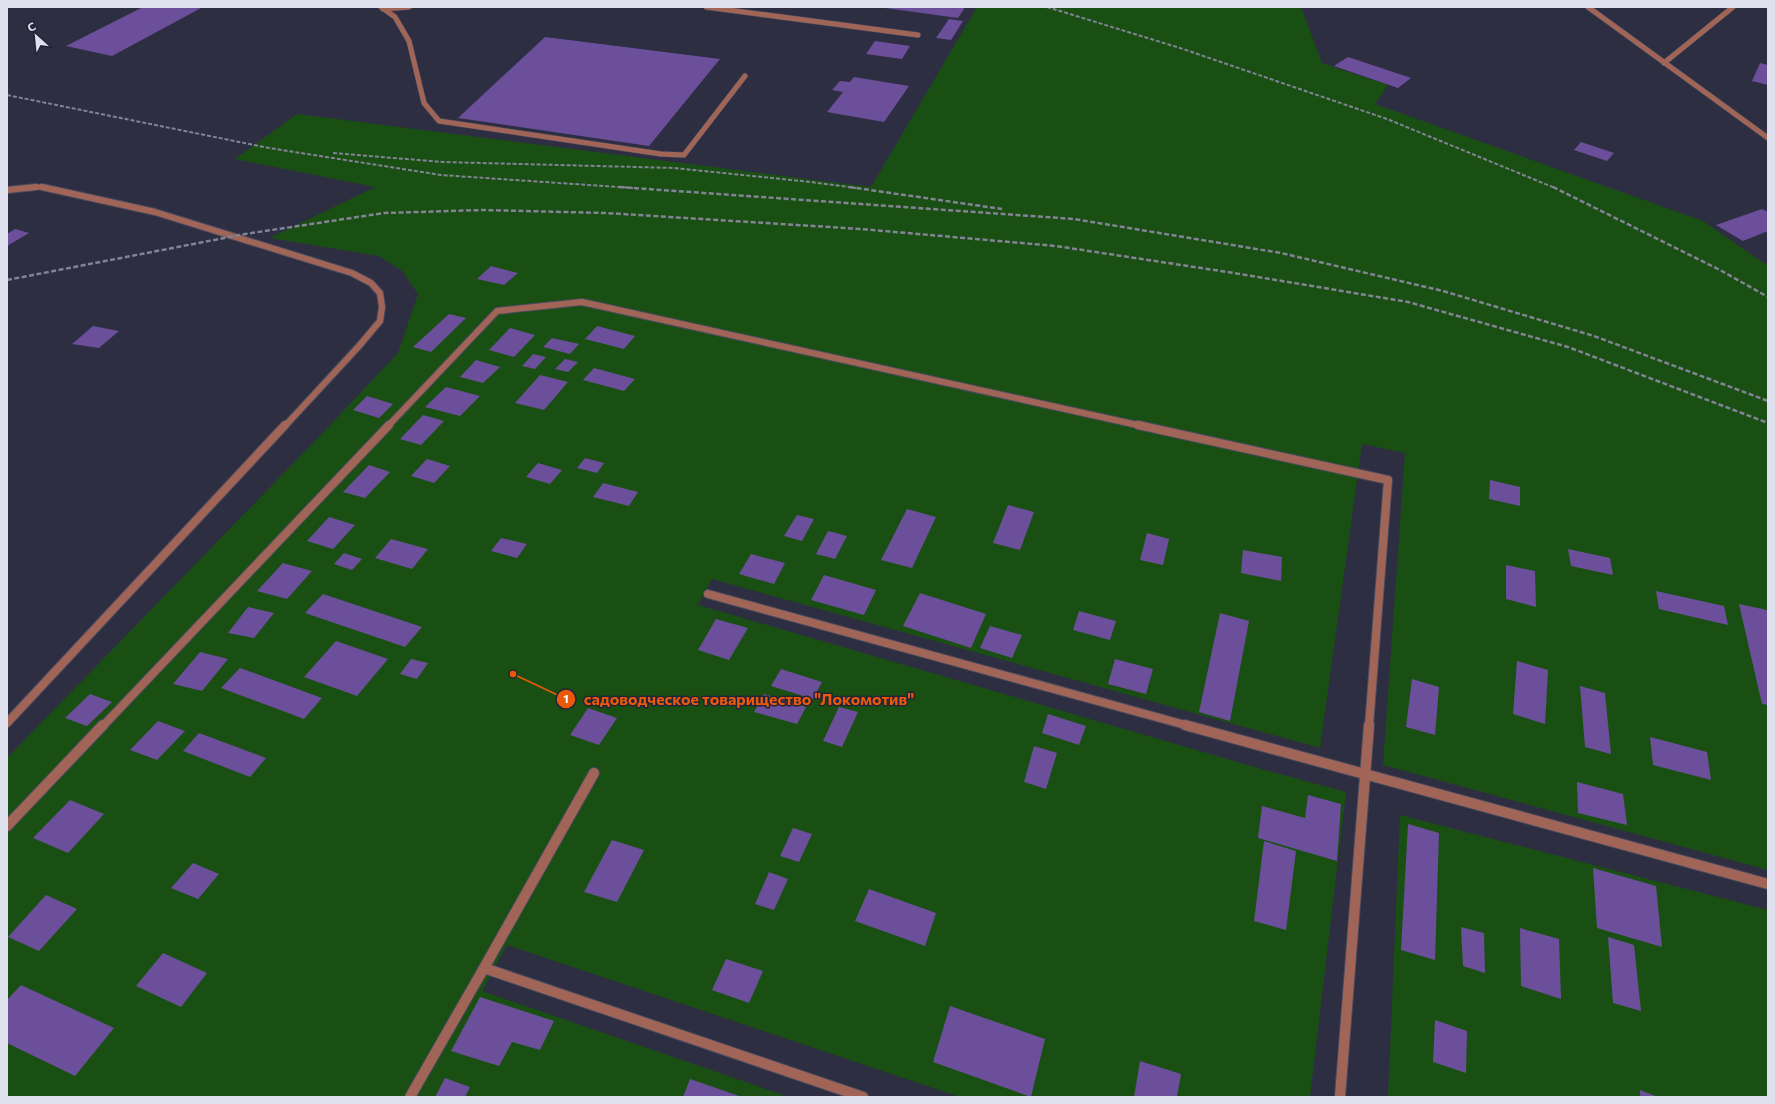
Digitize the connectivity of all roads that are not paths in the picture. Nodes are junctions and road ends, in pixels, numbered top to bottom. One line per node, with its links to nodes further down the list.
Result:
1 (409, 7): 5 (street)
2 (706, 7): 6 (street)
3 (1588, 7): 7 (street)
4 (1733, 7): 7 (street)
5 (382, 8): 8 (street)
6 (918, 35)
7 (1664, 63): 9 (street)
8 (745, 76)
9 (1768, 138)
10 (7, 190): 12 (street)
11 (708, 594): 14 (street)
12 (7, 723)
13 (594, 773): 17 (street)
14 (1364, 775): 15 (street); 16 (street); 20 (street)
15 (7, 826)
16 (1768, 884)
17 (484, 968): 18 (street); 19 (street)
18 (410, 1097)
19 (863, 1097)
20 (1340, 1097)

